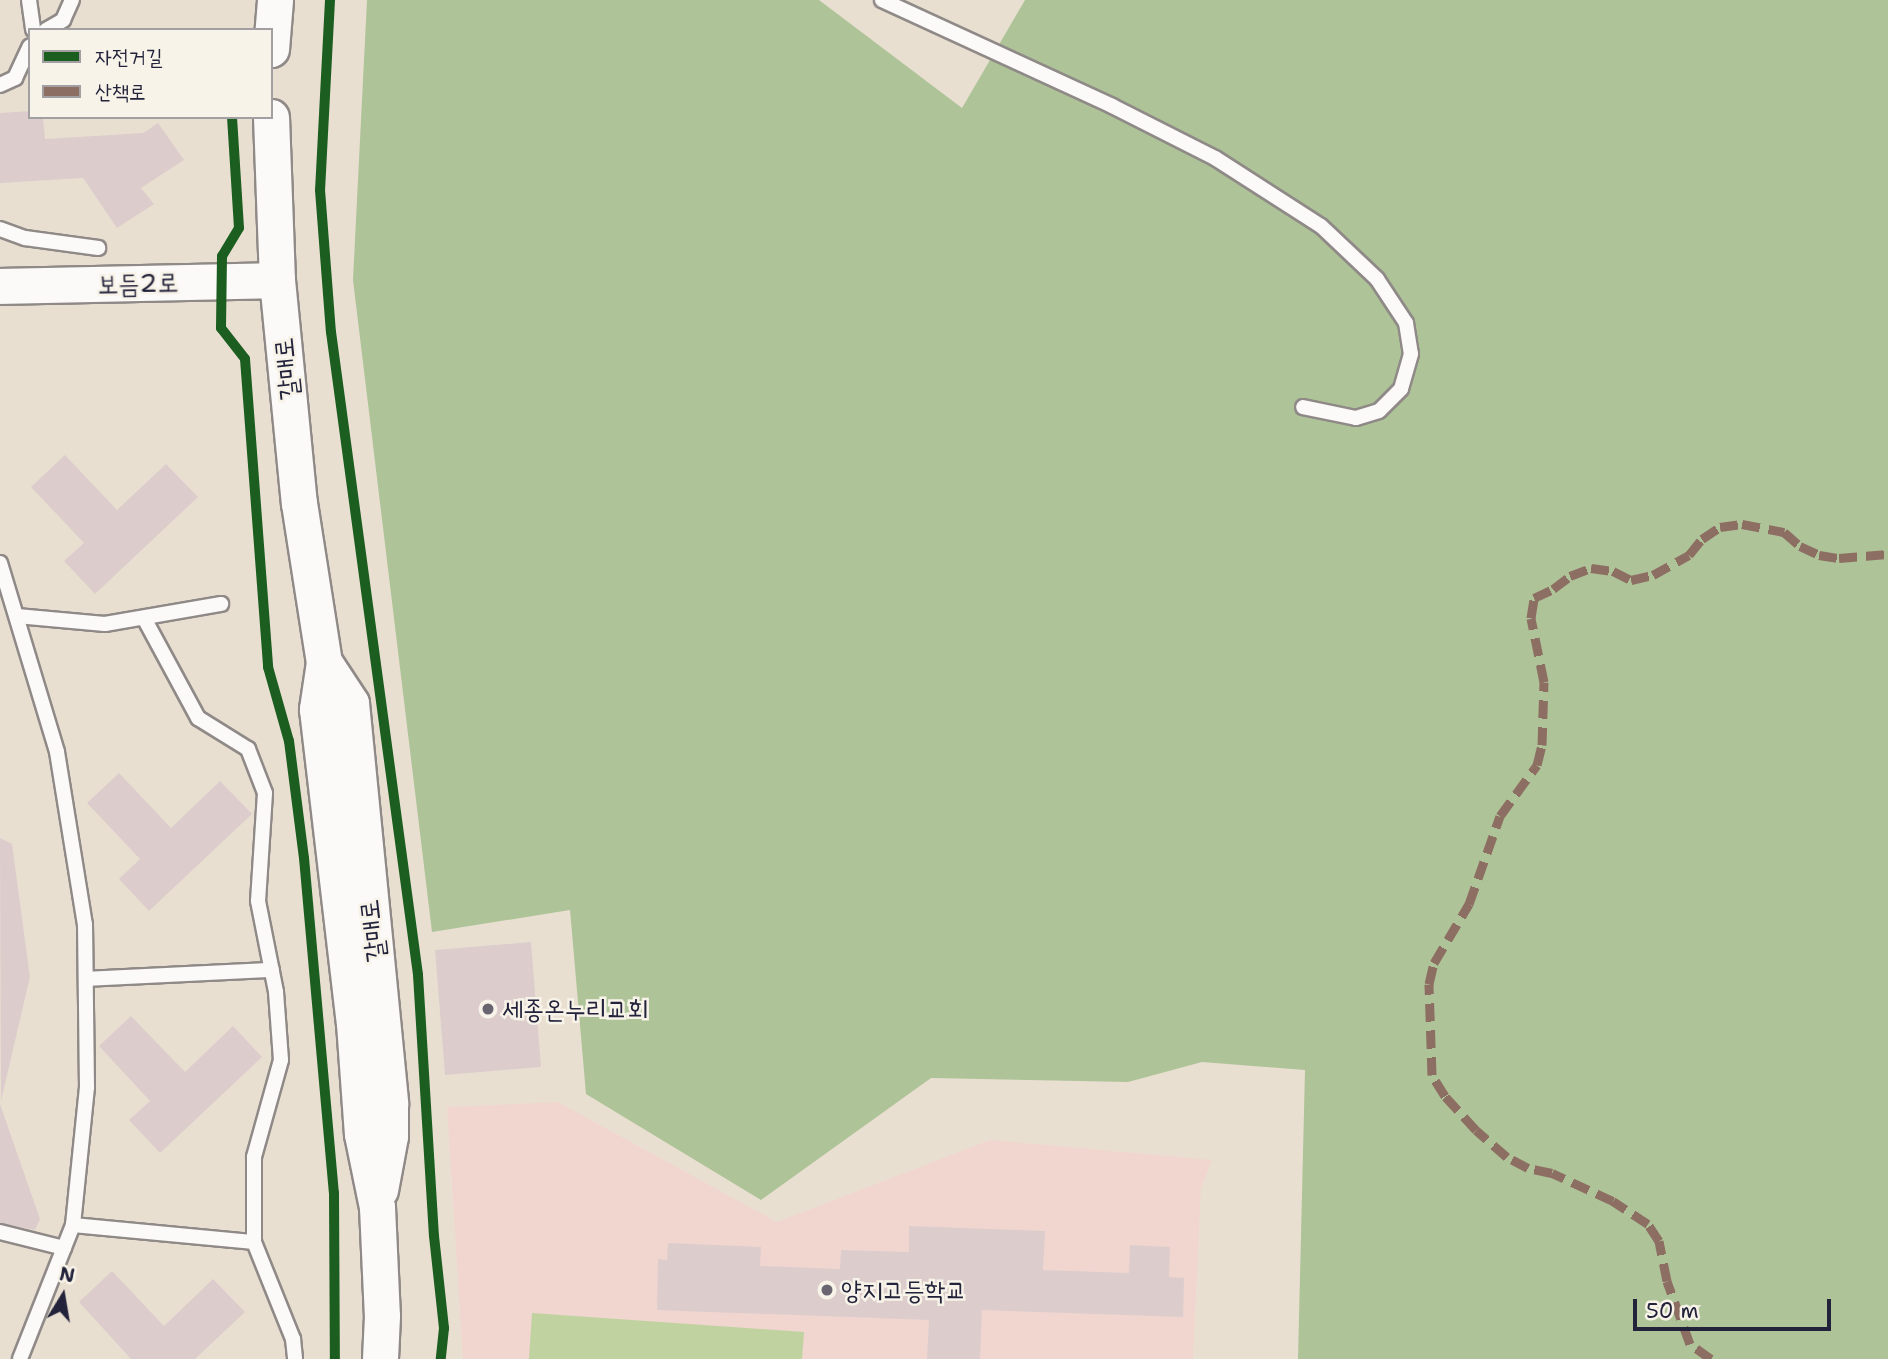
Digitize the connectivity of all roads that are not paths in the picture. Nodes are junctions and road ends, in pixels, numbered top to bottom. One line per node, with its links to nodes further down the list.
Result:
1 (29, 0): 5 (lane)
2 (72, 0): 6 (lane)
3 (275, 0): 7 (street)
4 (882, 0): 16 (lane)
5 (33, 28)
6 (49, 28)
7 (273, 28)
8 (28, 54): 9 (lane)
9 (22, 78): 10 (lane)
10 (0, 85)
11 (271, 119): 14 (street, 갈매로)
12 (0, 229): 13 (lane)
13 (98, 248)
14 (277, 280): 15 (street, 보듬2로); 30 (street, 갈매로)
15 (0, 286)
16 (1303, 407)
17 (2, 570): 19 (lane)
18 (220, 604): 20 (lane)
19 (18, 616): 20 (lane); 22 (lane)
20 (144, 618): 21 (lane)
21 (272, 970): 22 (lane); 25 (lane)
22 (86, 979): 23 (lane)
23 (73, 1225): 25 (lane); 26 (lane)
24 (0, 1232): 26 (lane)
25 (254, 1242): 27 (lane)
26 (64, 1248): 28 (lane)
27 (294, 1353): 29 (lane)
28 (20, 1359)
29 (282, 1359)
30 (380, 1359)

